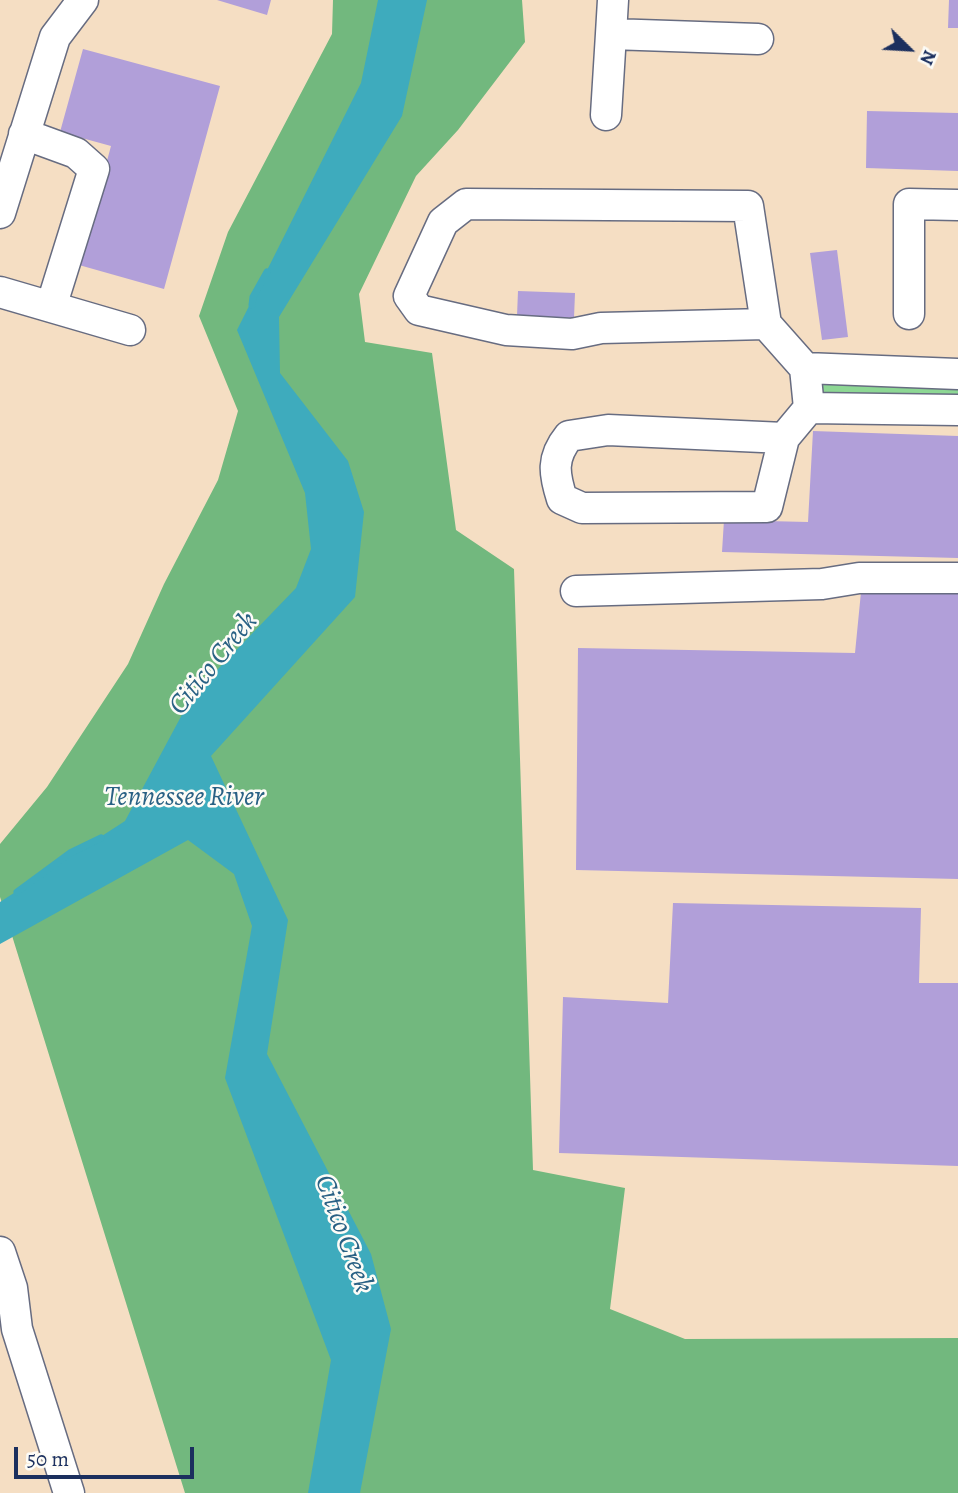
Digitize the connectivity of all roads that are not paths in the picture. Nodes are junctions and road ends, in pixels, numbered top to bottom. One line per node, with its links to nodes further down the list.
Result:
1 (83, 0): 6 (lane)
2 (613, 0): 3 (lane)
3 (611, 34): 4 (lane); 5 (lane)
4 (758, 40)
5 (606, 115)
6 (24, 134): 8 (lane); 10 (lane)
7 (958, 205): 11 (lane)
8 (0, 213)
9 (0, 292): 10 (lane)
10 (51, 307): 13 (lane)
11 (909, 314)
12 (766, 324): 12 (lane); 14 (lane)
13 (130, 330)
14 (805, 368): 15 (lane); 16 (lane)
15 (958, 374)
16 (809, 408): 17 (lane); 18 (lane)
17 (958, 410)
18 (784, 438): 18 (lane)
19 (958, 578): 20 (lane)
20 (576, 591)
21 (0, 1252): 22 (lane)
22 (69, 1493)

